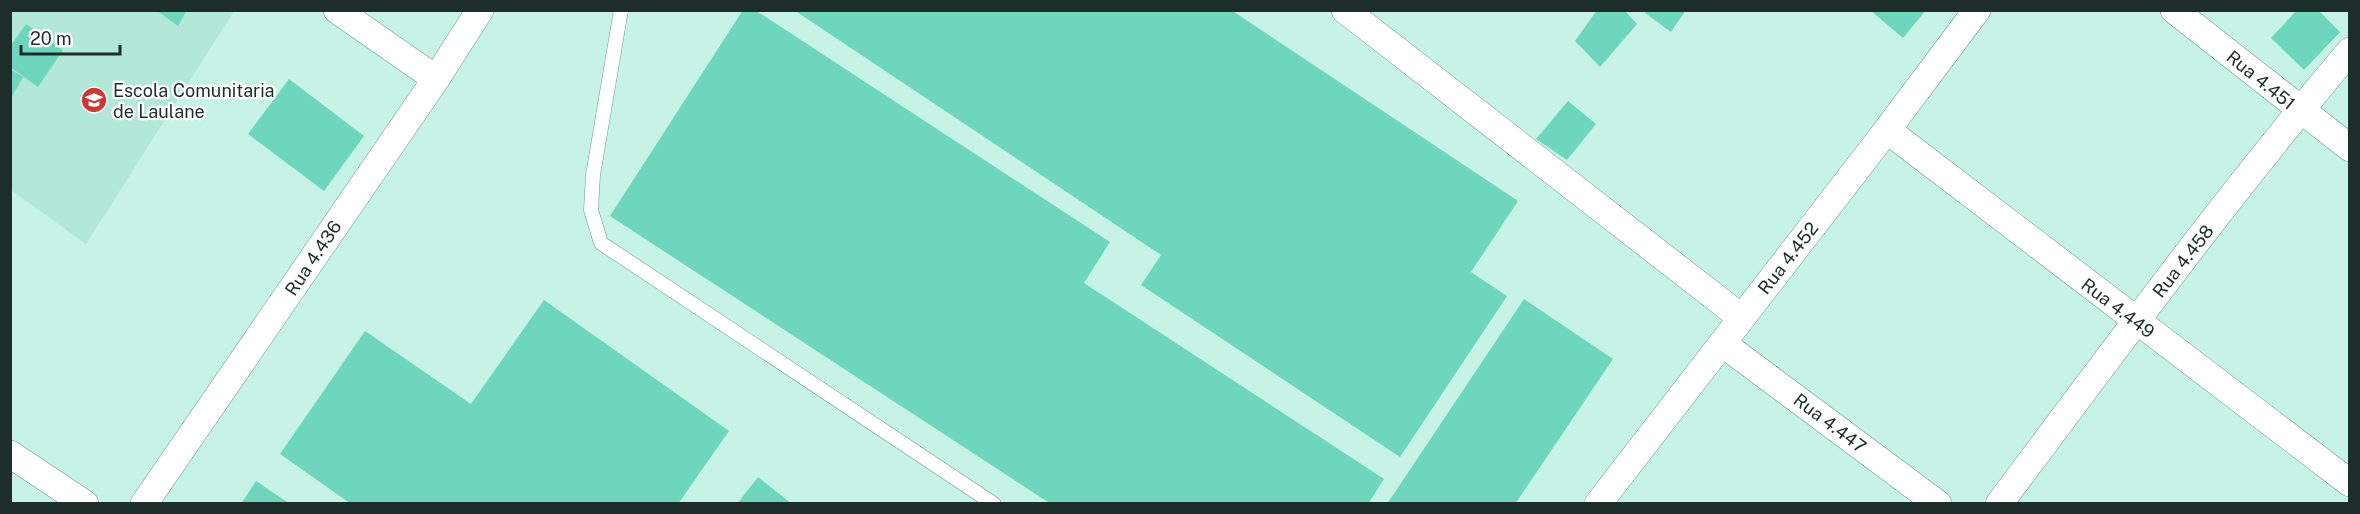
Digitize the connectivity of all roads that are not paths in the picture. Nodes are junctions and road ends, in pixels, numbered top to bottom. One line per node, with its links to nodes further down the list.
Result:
1 (337, 10): 8 (street)
2 (480, 10): 8 (street, Rua 4.436)
3 (621, 10): 19 (lane)
4 (1345, 10): 12 (street)
5 (1977, 10): 10 (street, Rua 4.452)
6 (2174, 10): 9 (street, Rua 4.451)
7 (2349, 51): 9 (street, Rua 4.458)
8 (436, 79): 18 (street, Rua 4.436)
9 (2299, 110): 11 (street, Rua 4.451); 13 (street, Rua 4.458)
10 (1887, 130): 12 (street, Rua 4.452); 13 (street, Rua 4.449)
11 (2349, 148)
12 (1742, 318): 14 (street, Rua 4.452)
13 (2136, 322): 16 (street, Rua 4.449); 22 (street, Rua 4.458)
14 (1722, 343): 20 (street, Rua 4.452); 21 (street, Rua 4.447)
15 (10, 454): 17 (street)
16 (2349, 483)
17 (85, 504)
18 (144, 504)
19 (994, 504)
20 (1598, 504)
21 (1938, 504)
22 (1999, 504)

